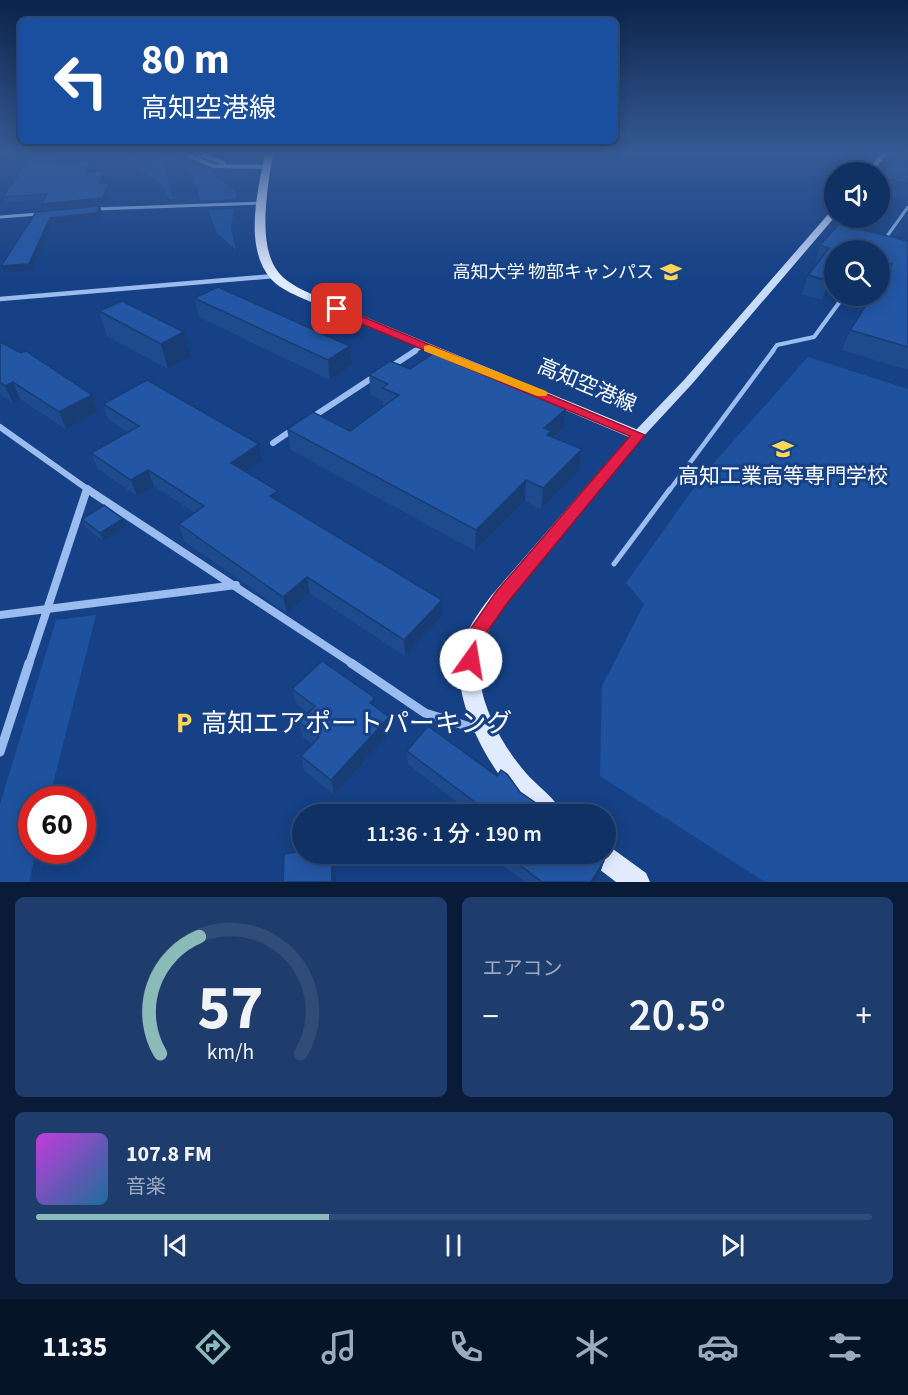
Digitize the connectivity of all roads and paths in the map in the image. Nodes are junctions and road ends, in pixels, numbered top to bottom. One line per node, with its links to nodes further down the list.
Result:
1 (264, 194): 2 (main road)
2 (263, 203): 4 (lane); 9 (main road)
3 (908, 207): 8 (lane)
4 (91, 209)
5 (45, 213): 6 (lane)
6 (0, 217)
7 (824, 225): 14 (street)
8 (884, 240)
9 (275, 276): 10 (street); 12 (main road, 高知空港線)
10 (0, 299)
11 (837, 306): 17 (lane)
12 (422, 346): 14 (main road, 高知空港線); 15 (street)
13 (0, 427): 16 (street)
14 (638, 435): 21 (main road, 高知空港線)
15 (273, 443)
16 (87, 489): 18 (street); 19 (street)
17 (614, 564)
18 (236, 585): 19 (street); 21 (street)
19 (46, 609): 20 (street); 22 (street)
20 (0, 615)
21 (486, 732): 23 (main road, 高知空港線)
22 (0, 752)
23 (537, 804)
24 (613, 864): 25 (main road)
25 (634, 881)

